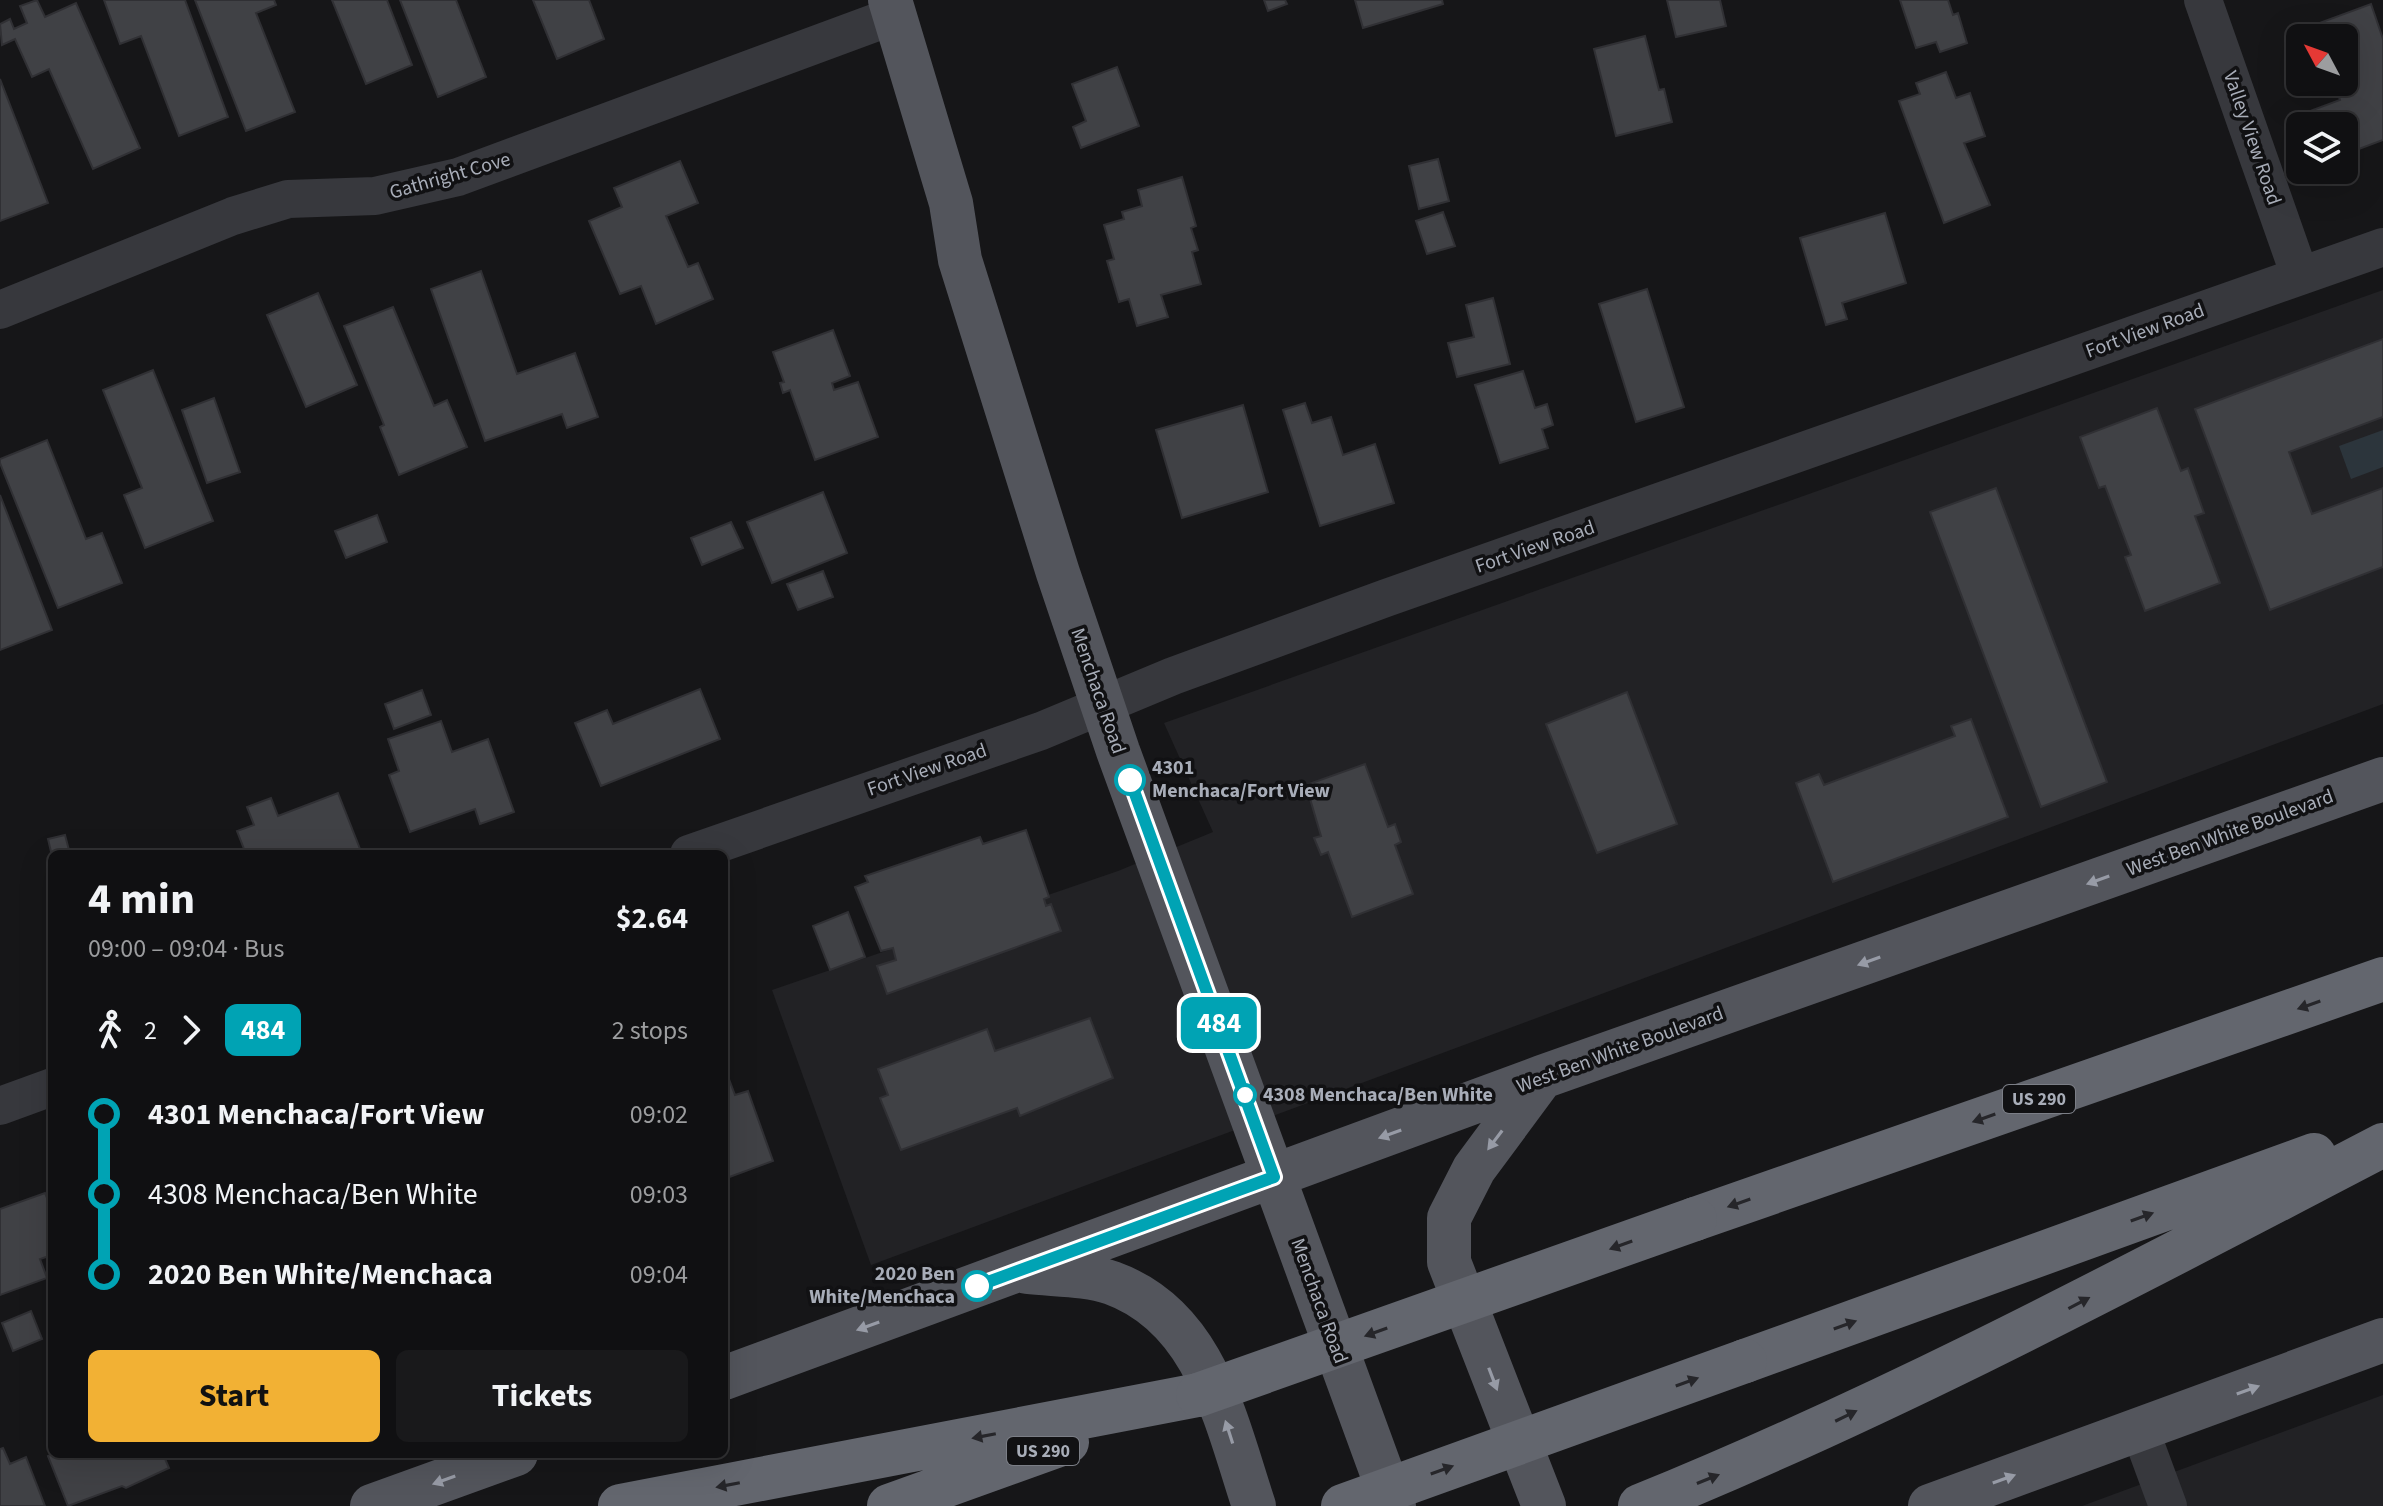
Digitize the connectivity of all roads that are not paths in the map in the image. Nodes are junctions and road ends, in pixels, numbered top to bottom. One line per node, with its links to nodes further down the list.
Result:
1 (2203, 0): 4 (street, Valley View Road)
2 (893, 8): 5 (street, Gathright Cove); 6 (main road, Menchaca Road)
3 (2383, 247): 4 (street, Fort View Road)
4 (2300, 276): 6 (street, Fort View Road)
5 (0, 310)
6 (1103, 706): 8 (street, Fort View Road); 15 (main road, Menchaca Road)
7 (2383, 779): 10 (main road, West Ben White Boulevard, one-way to 10)
8 (700, 850)
9 (2383, 979): 19 (highway, US 290, one-way to 19, bridge)
10 (1542, 1077): 15 (main road, West Ben White Boulevard, one-way to 15); 28 (main road, one-way to 28)
11 (48, 1088): 12 (street)
12 (0, 1106)
13 (2383, 1130): 26 (highway, one-way to 13, bridge)
14 (2383, 1145): 29 (highway, one-way to 14)
15 (1274, 1177): 16 (main road, West Ben White Boulevard); 27 (main road, Menchaca Road)
16 (1020, 1271): 18 (main road, West Ben White Boulevard, one-way to 18); 25 (main road, one-way to 16)
17 (2383, 1340): 20 (main road, one-way to 17)
18 (728, 1377)
19 (1198, 1395): 23 (highway, one-way to 23); 24 (highway, US 290)
20 (2140, 1430): 30 (main road, one-way to 20); 31 (street)
21 (505, 1458): 22 (main road, one-way to 22)
22 (372, 1506)
23 (620, 1506)
24 (889, 1506)
25 (1254, 1506)
26 (1343, 1506)
27 (1394, 1506)
28 (1544, 1506)
29 (1640, 1506)
30 (1930, 1506)
31 (2168, 1506)

